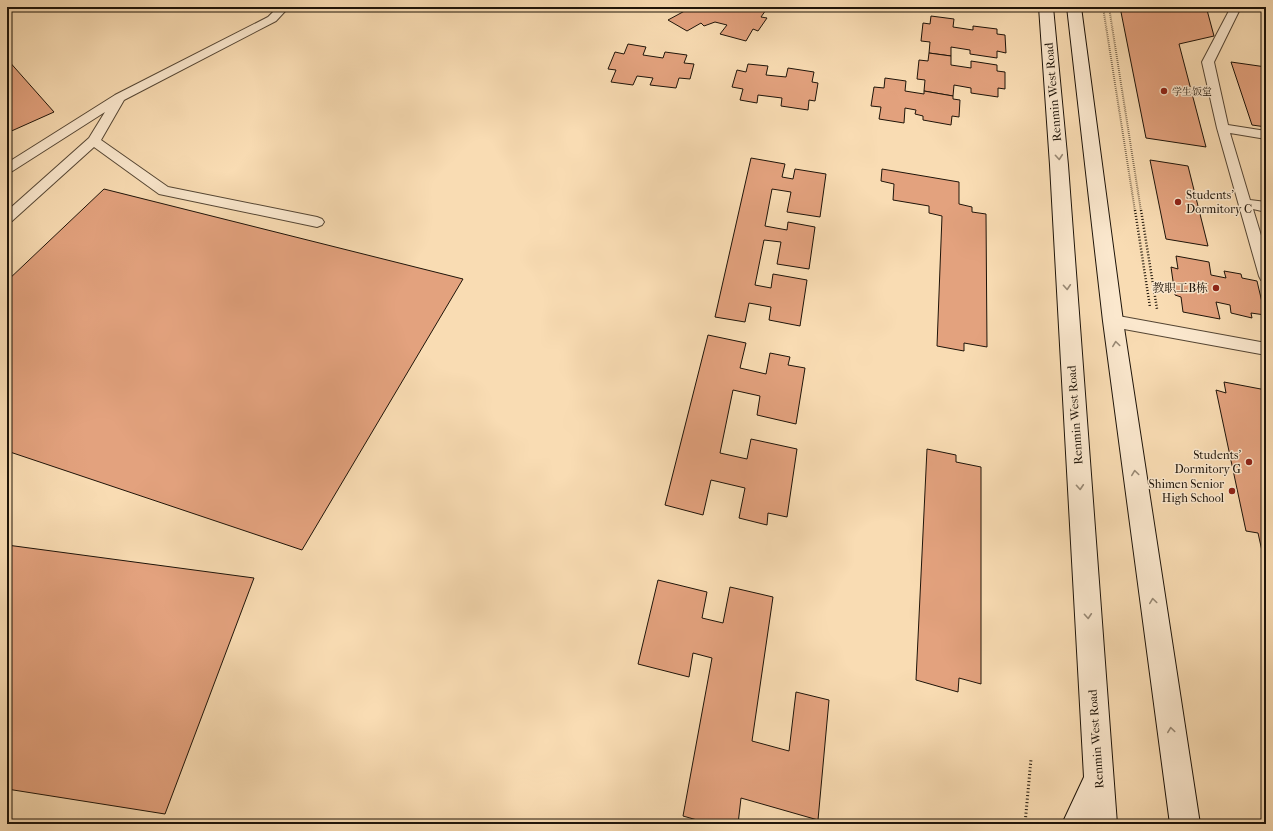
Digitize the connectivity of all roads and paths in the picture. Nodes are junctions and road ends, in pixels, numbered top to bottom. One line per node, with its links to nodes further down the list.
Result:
1 (284, 7): 7 (lane)
2 (1046, 7): 22 (street, Renmin West Road, one-way to 22)
3 (1074, 7): 17 (street)
4 (1103, 7): 18 (path)
5 (1109, 7): 18 (path)
6 (1236, 7): 8 (lane)
7 (119, 98): 10 (lane); 11 (lane)
8 (1223, 128): 9 (lane); 12 (lane)
9 (1266, 134)
10 (94, 141): 14 (lane); 15 (lane)
11 (7, 169)
12 (1244, 203): 13 (lane); 16 (lane)
13 (1266, 207)
14 (7, 218)
15 (317, 222)
16 (1266, 276)
17 (1113, 321): 18 (lane); 20 (street, one-way to 17)
18 (1157, 328): 19 (lane)
19 (1266, 349)
20 (1175, 756): 28 (street); 29 (street)
21 (1031, 760): 25 (path)
22 (1099, 779): 26 (street); 27 (street, Renmin West Road)
23 (7, 822): 24 (path)
24 (16, 824)
25 (1025, 824)
26 (1077, 824)
27 (1102, 824)
28 (1185, 824)
29 (1199, 824)

